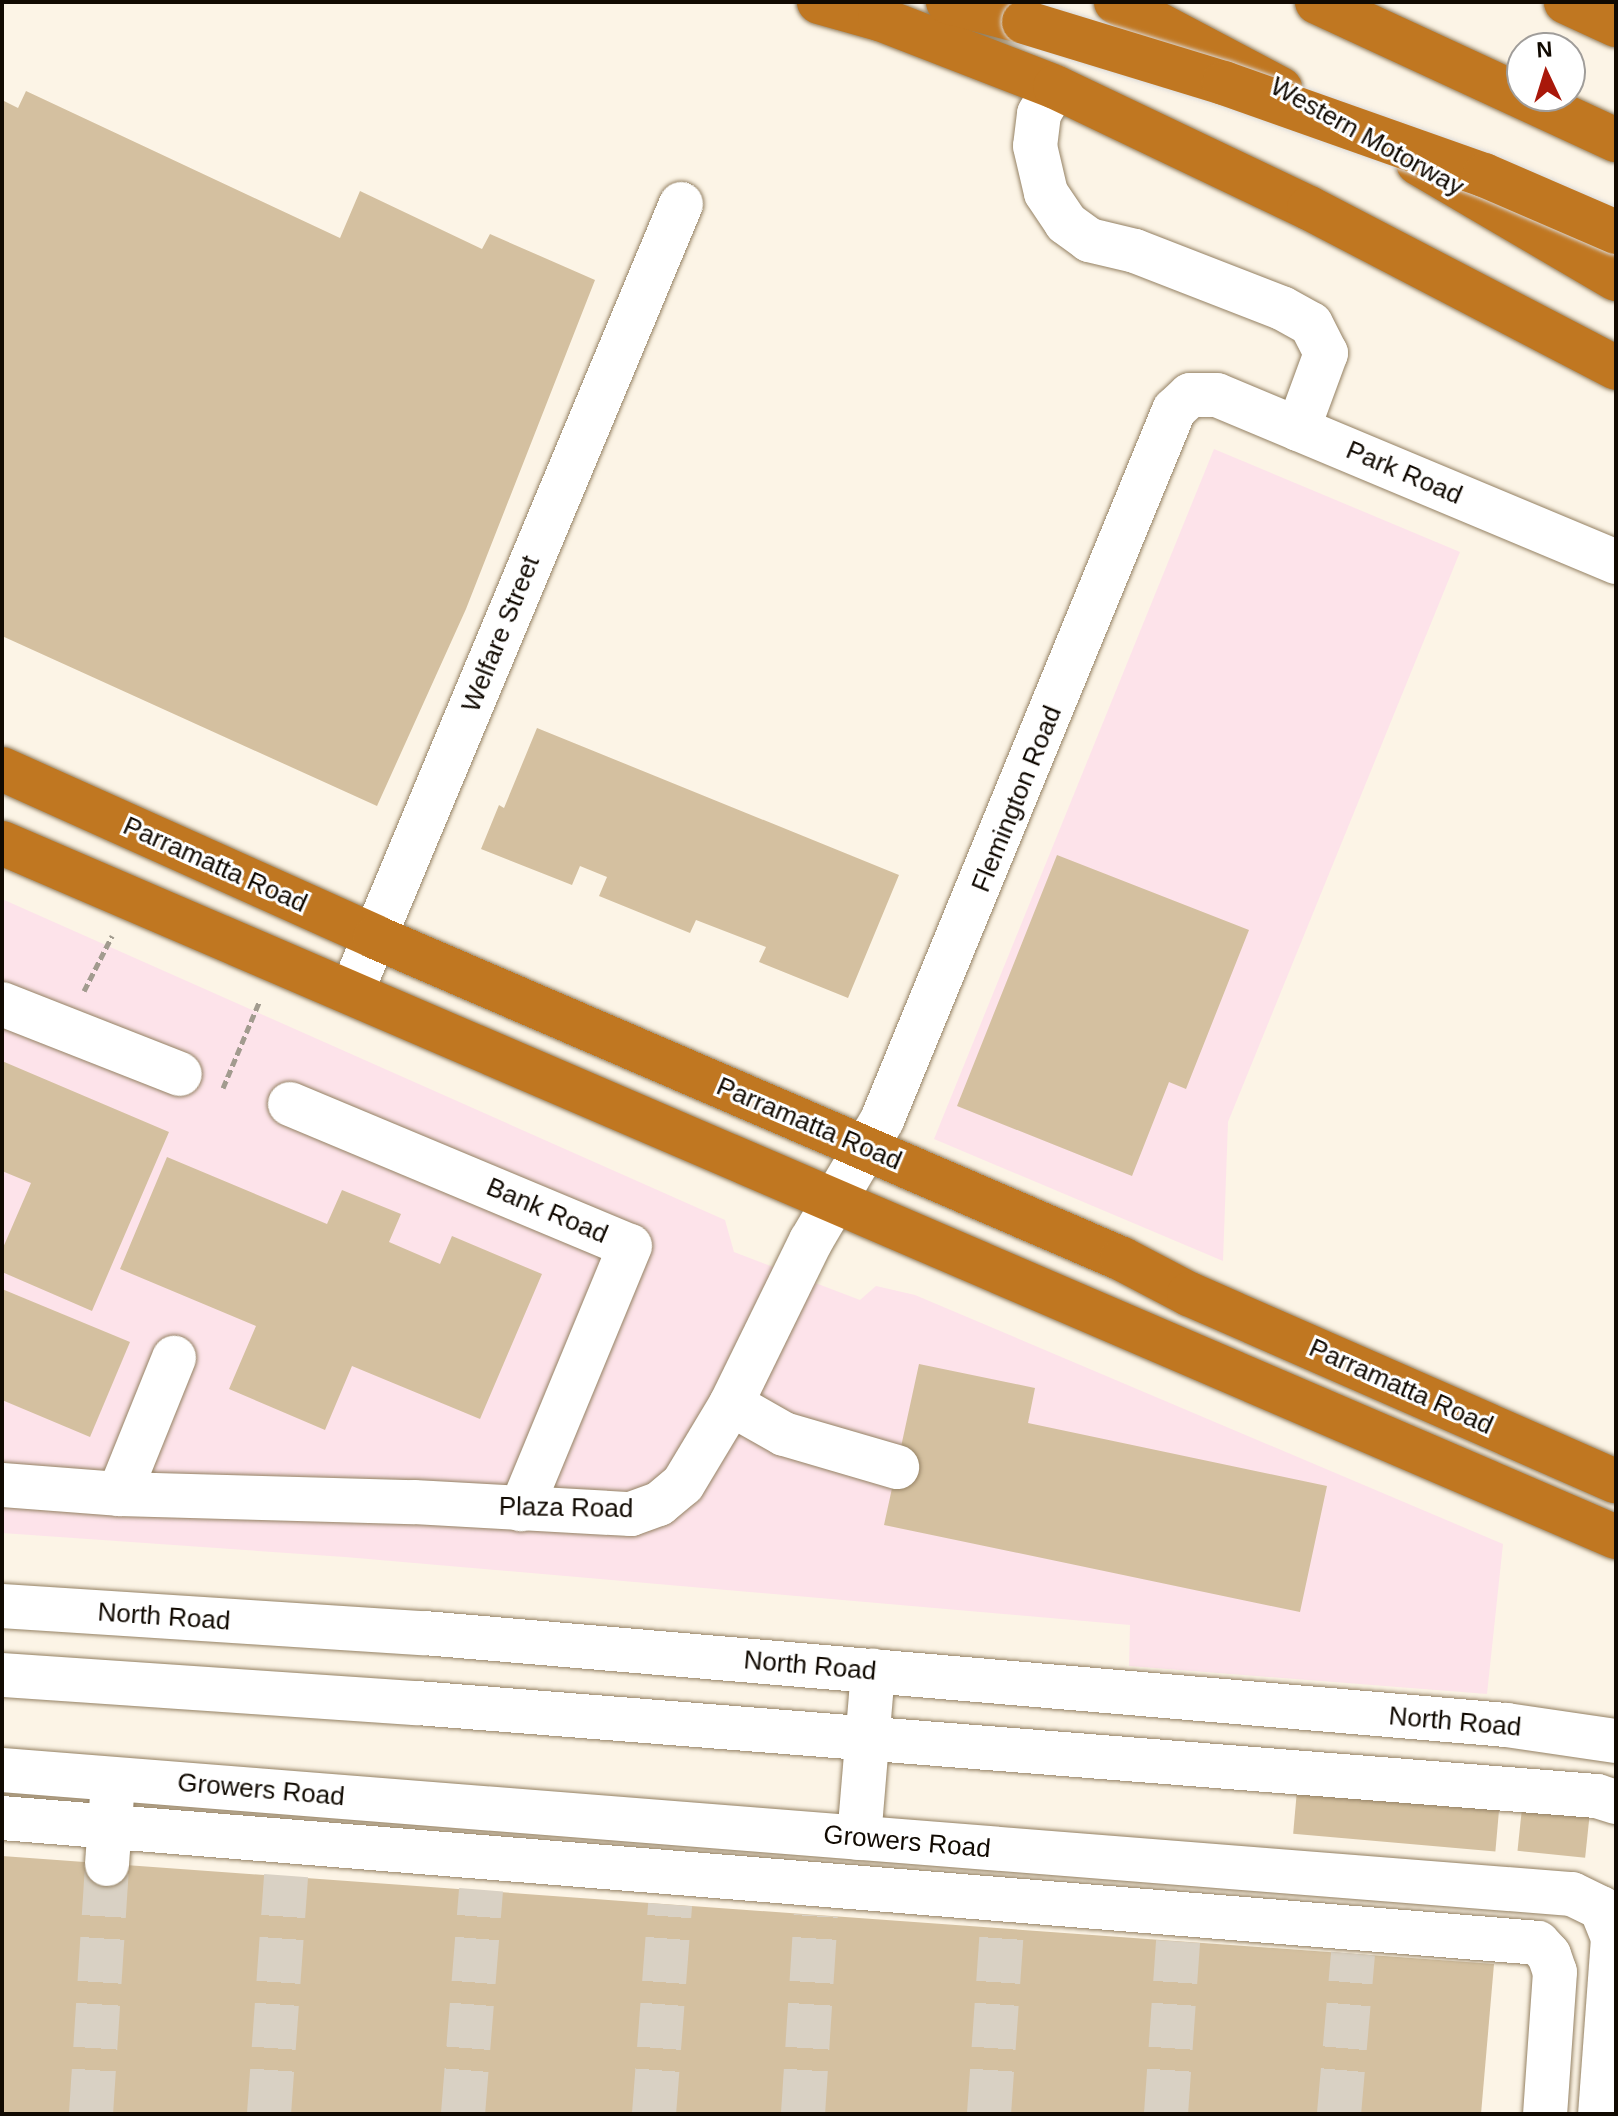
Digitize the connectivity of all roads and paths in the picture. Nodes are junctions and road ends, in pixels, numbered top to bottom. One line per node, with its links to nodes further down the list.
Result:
1 (819, 2): 5 (highway)
2 (948, 2): 8 (highway, bridge)
3 (1116, 2): 9 (highway, Western Motorway)
4 (1317, 2): 6 (highway)
5 (1055, 87): 10 (highway); 12 (street)
6 (1616, 140)
7 (681, 204): 16 (street, Welfare Street)
8 (1616, 232)
9 (1616, 279)
10 (1616, 368)
11 (1190, 395): 12 (street, Park Road); 23 (street, Flemington Road)
12 (1298, 429): 13 (street, Park Road)
13 (1616, 562)
14 (2, 769): 16 (highway, Parramatta Road)
15 (2, 843): 17 (highway, Parramatta Road)
16 (375, 937): 17 (street, Welfare Street); 23 (highway, Parramatta Road)
17 (352, 991): 24 (highway, Parramatta Road)
18 (260, 1000): 20 (path)
19 (2, 1004): 21 (street)
20 (247, 1033)
21 (180, 1074)
22 (290, 1104): 31 (street, Bank Road)
23 (864, 1148): 24 (street, Flemington Road); 28 (highway, Parramatta Road)
24 (834, 1200): 26 (street, Plaza Road); 32 (highway, Parramatta Road)
25 (174, 1358): 30 (street)
26 (731, 1404): 27 (street); 31 (street, Plaza Road)
27 (897, 1467)
28 (1616, 1481)
29 (2, 1485): 30 (street, Plaza Road)
30 (119, 1494): 31 (street, Plaza Road)
31 (521, 1509)
32 (1616, 1537)
33 (2, 1606): 34 (street, North Road)
34 (873, 1671): 36 (street); 37 (street, North Road)
35 (2, 1675): 36 (street)
36 (867, 1741): 41 (street); 45 (street)
37 (1616, 1741)
38 (2, 1770): 39 (street, Growers Road)
39 (114, 1778): 40 (street, Growers Road); 46 (street)
40 (292, 1792): 42 (street, Growers Road); 48 (street)
41 (1616, 1802)
42 (487, 1808): 44 (street, Growers Road); 50 (street)
43 (2, 1818): 46 (street, Growers Road)
44 (676, 1824): 45 (street, Growers Road); 52 (street)
45 (840, 1836): 47 (street, Growers Road); 53 (street)
46 (108, 1845): 48 (street, Growers Road)
47 (1007, 1850): 49 (street, Growers Road); 54 (street)
48 (287, 1859): 50 (street, Growers Road)
49 (1184, 1863): 51 (street, Growers Road); 55 (street)
50 (482, 1874): 52 (street, Growers Road)
51 (1359, 1878): 56 (street); 58 (street, Growers Road)
52 (671, 1889): 53 (street, Growers Road)
53 (817, 1900): 54 (street, Growers Road)
54 (1002, 1914): 55 (street, Growers Road)
55 (1180, 1928): 56 (street, Growers Road)
56 (1354, 1941): 57 (street, Growers Road)
57 (1545, 2114)
58 (1600, 2114)

